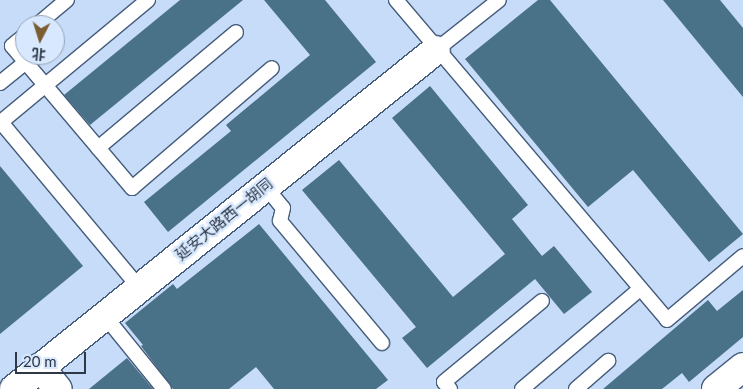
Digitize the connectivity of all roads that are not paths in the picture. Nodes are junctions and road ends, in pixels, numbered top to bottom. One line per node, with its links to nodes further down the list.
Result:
1 (67, 0): 5 (lane)
2 (148, 0): 12 (lane)
3 (396, 0): 7 (lane)
4 (498, 0): 7 (lane)
5 (49, 15)
6 (236, 32): 14 (lane)
7 (436, 50): 15 (street, 延安大路西一胡同); 18 (lane)
8 (22, 65): 11 (lane)
9 (28, 65): 12 (lane)
10 (272, 68): 14 (lane)
11 (0, 83)
12 (45, 85): 13 (lane); 14 (lane)
13 (0, 121): 17 (lane)
14 (98, 148)
15 (265, 186): 17 (street, 延安大路西一胡同); 21 (lane)
16 (743, 256): 18 (lane)
17 (139, 287): 20 (street, 延安大路西一胡同)
18 (640, 289): 29 (lane)
19 (542, 301): 28 (lane)
20 (104, 315): 23 (street, 延安大路西一胡同); 27 (lane)
21 (382, 343)
22 (608, 361): 30 (lane)
23 (40, 367): 25 (street, 延安大路西一胡同); 26 (street)
24 (743, 367): 31 (street)
25 (14, 389)
26 (58, 389)
27 (164, 389)
28 (450, 389)
29 (522, 389)
30 (576, 389)
31 (716, 389)

